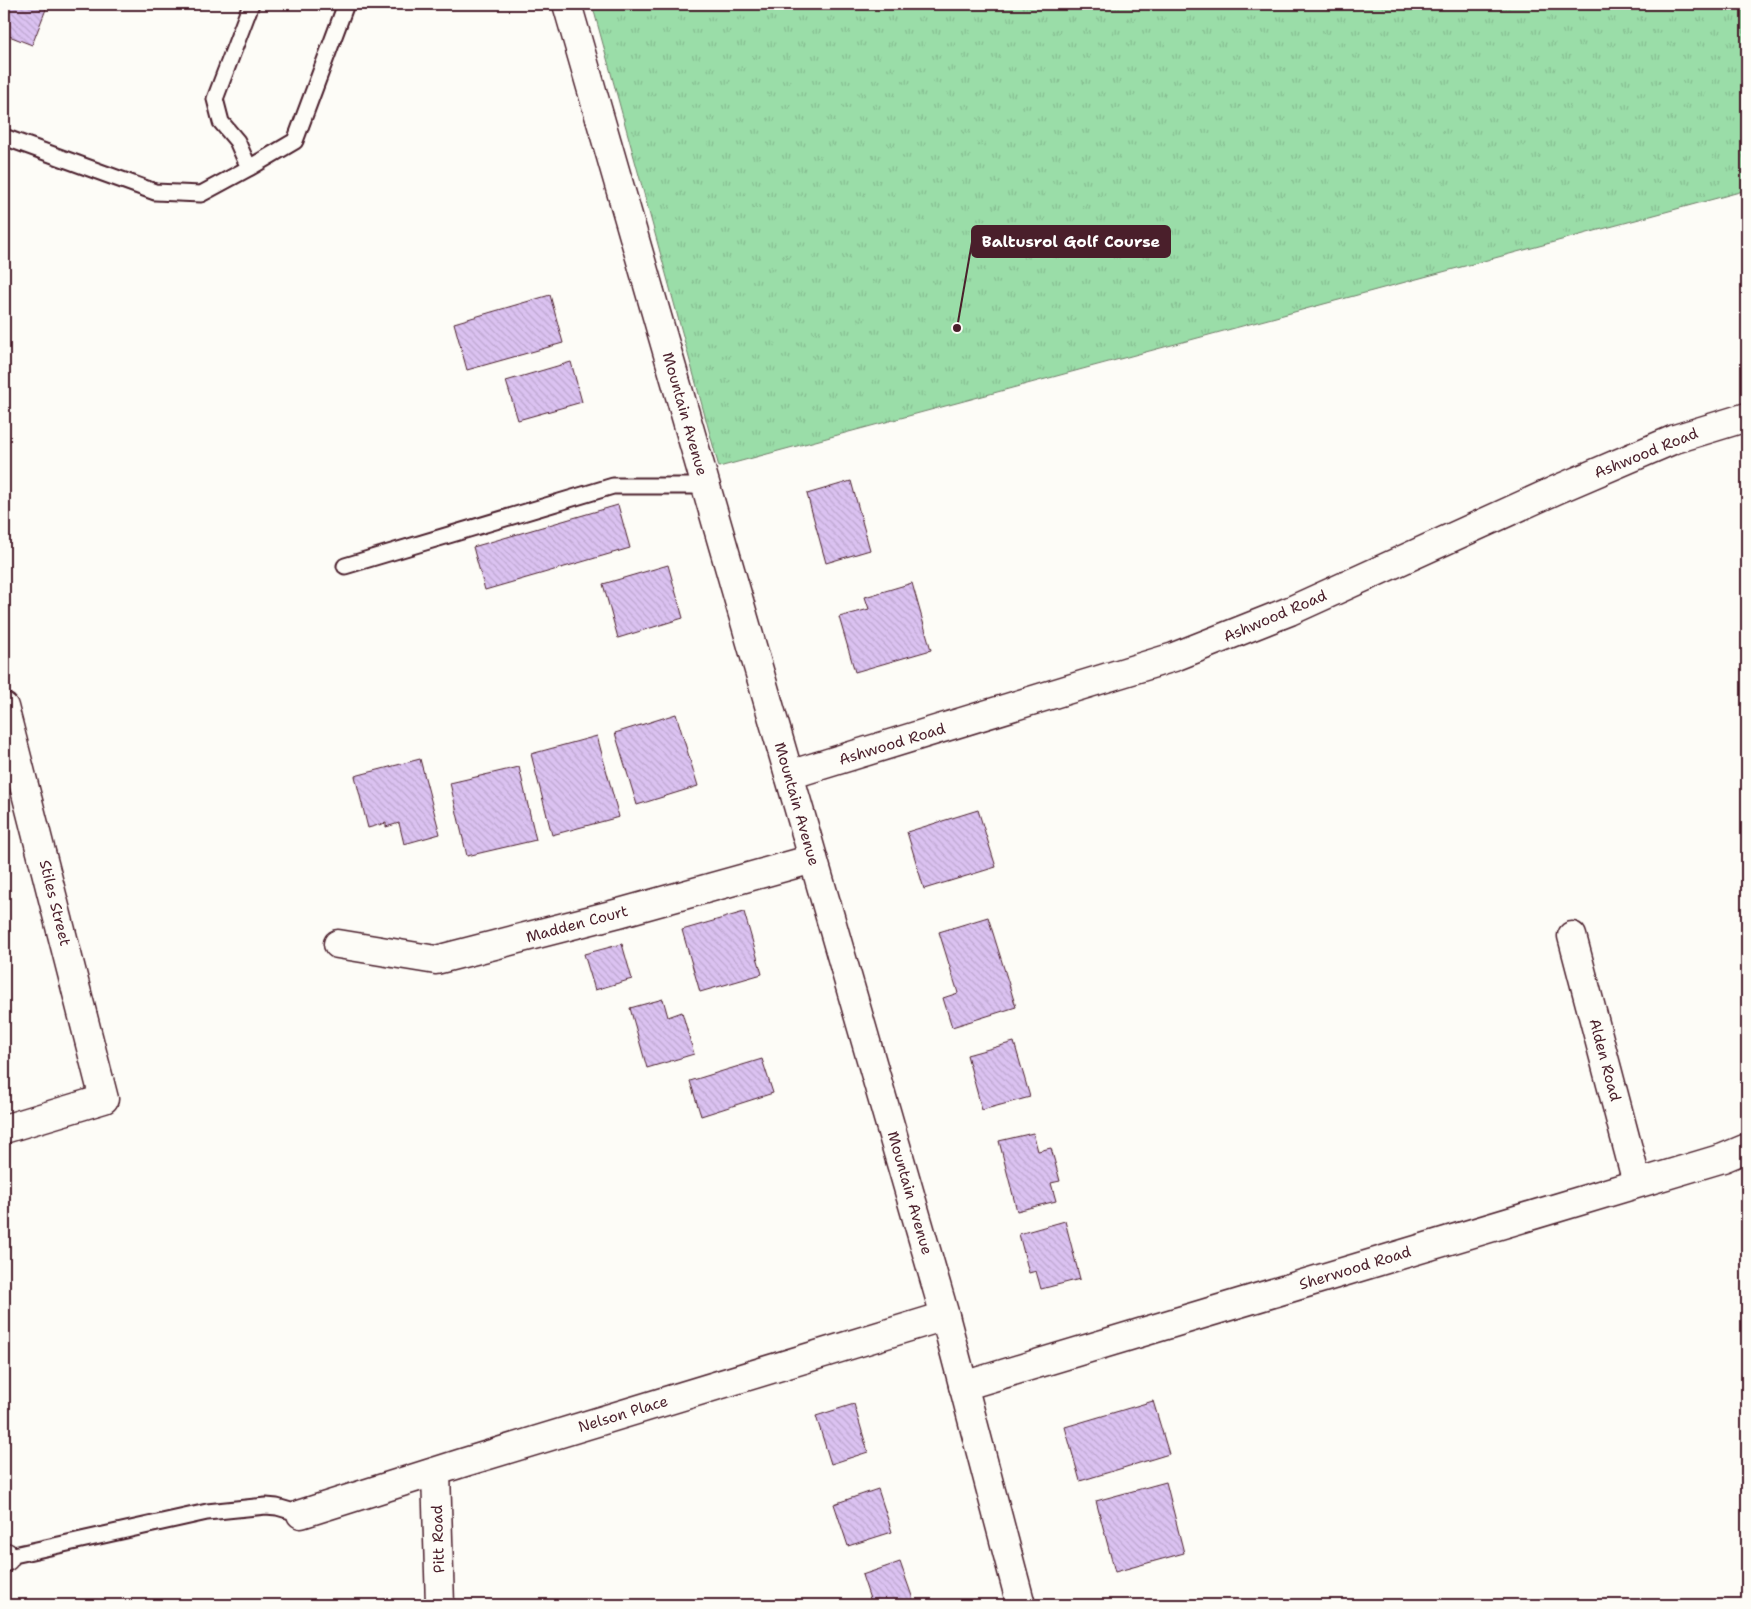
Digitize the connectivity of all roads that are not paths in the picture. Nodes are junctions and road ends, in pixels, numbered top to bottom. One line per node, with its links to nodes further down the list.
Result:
1 (251, 4): 5 (lane)
2 (346, 4): 5 (lane)
3 (567, 4): 7 (street, Mountain Avenue)
4 (4, 137): 5 (lane)
5 (249, 168)
6 (1747, 417): 11 (street, Ashwood Road)
7 (706, 486): 8 (lane); 11 (street, Mountain Avenue)
8 (345, 566)
9 (4, 707): 10 (street, Stiles Street)
10 (9, 747): 15 (street, Stiles Street)
11 (789, 776): 12 (street, Mountain Avenue)
12 (813, 860): 14 (street, Madden Court); 18 (street, Mountain Avenue)
13 (1572, 936): 17 (street, Alden Road)
14 (338, 944)
15 (4, 1129)
16 (1747, 1148): 17 (street, Sherwood Road)
17 (1637, 1183): 19 (street, Sherwood Road)
18 (945, 1316): 19 (street, Mountain Avenue); 20 (street, Nelson Place)
19 (963, 1386): 24 (street, Mountain Avenue)
20 (436, 1472): 21 (street, Nelson Place); 23 (street, Pitt Road)
21 (301, 1514): 22 (lane)
22 (5, 1557)
23 (440, 1605)
24 (1021, 1605)

